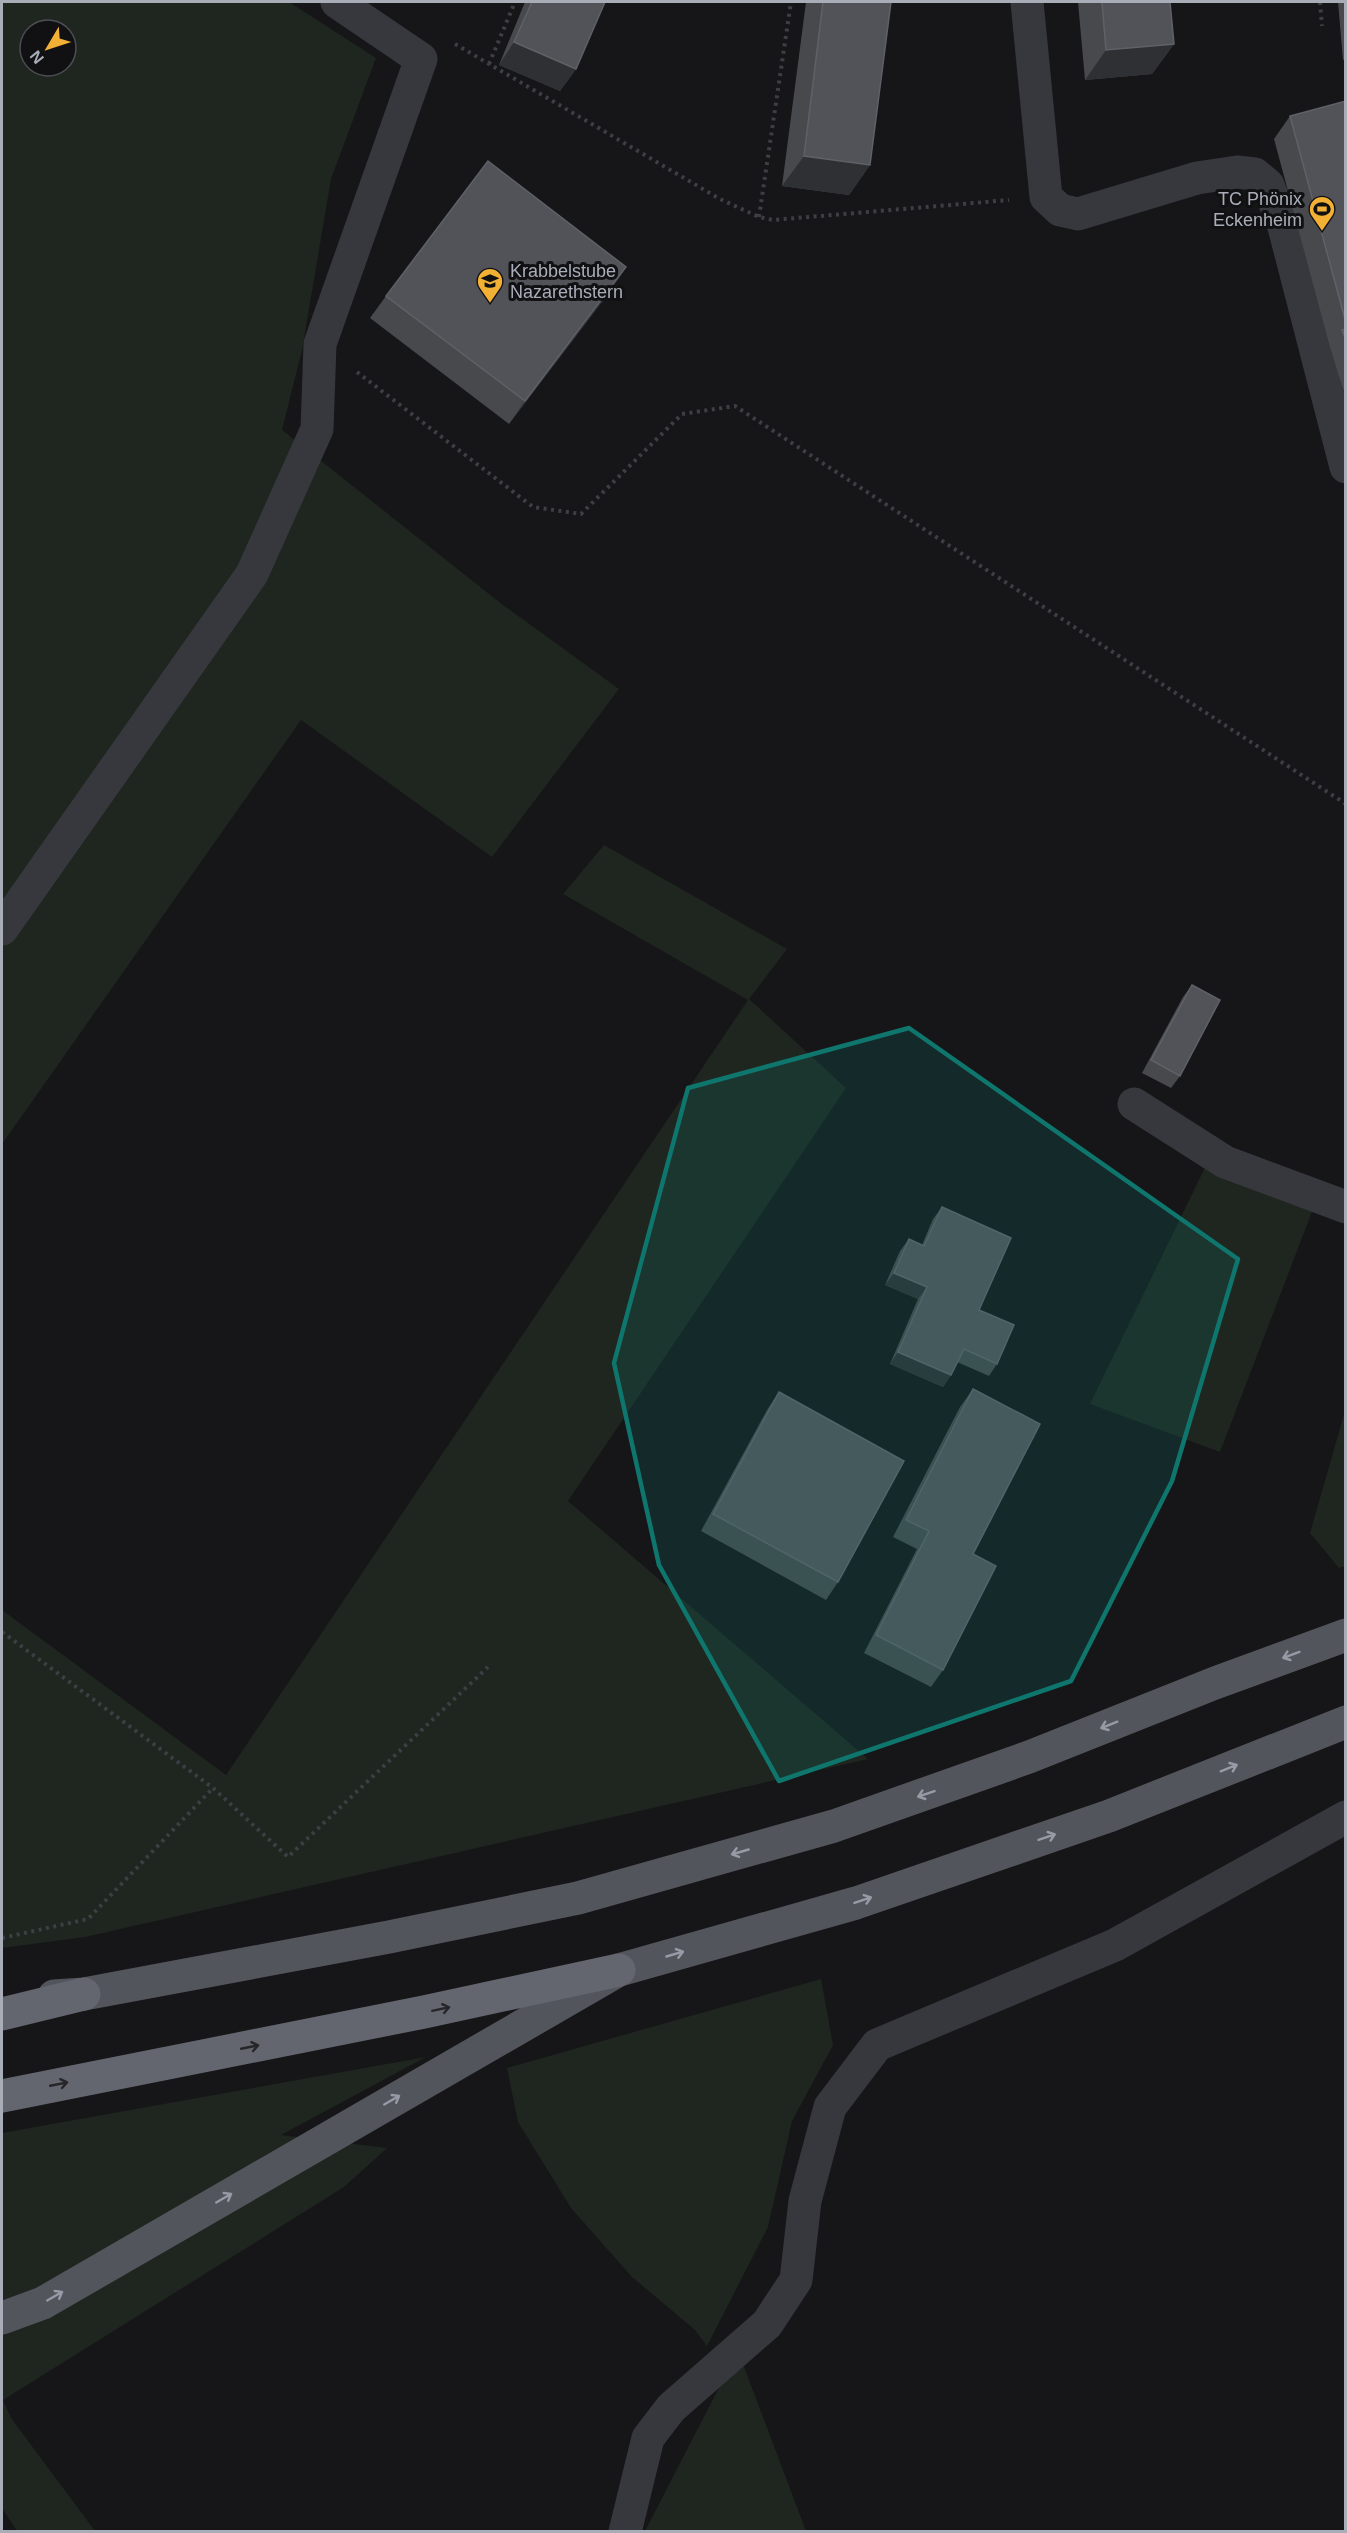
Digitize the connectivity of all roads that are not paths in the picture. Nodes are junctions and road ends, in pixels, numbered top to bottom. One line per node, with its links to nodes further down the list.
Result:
1 (337, 2): 4 (street)
2 (1028, 2): 3 (street)
3 (1346, 467)
4 (2, 929)
5 (1134, 1104): 6 (street)
6 (1346, 1207)
7 (1346, 1635): 11 (main road, one-way to 11)
8 (1346, 1722): 10 (main road, one-way to 8)
9 (1346, 1817): 16 (street)
10 (619, 1971): 14 (highway, one-way to 10); 15 (main road, one-way to 10)
11 (84, 1994): 12 (main road); 13 (highway)
12 (2, 1998)
13 (2, 2014)
14 (2, 2096)
15 (2, 2318)
16 (625, 2532)

